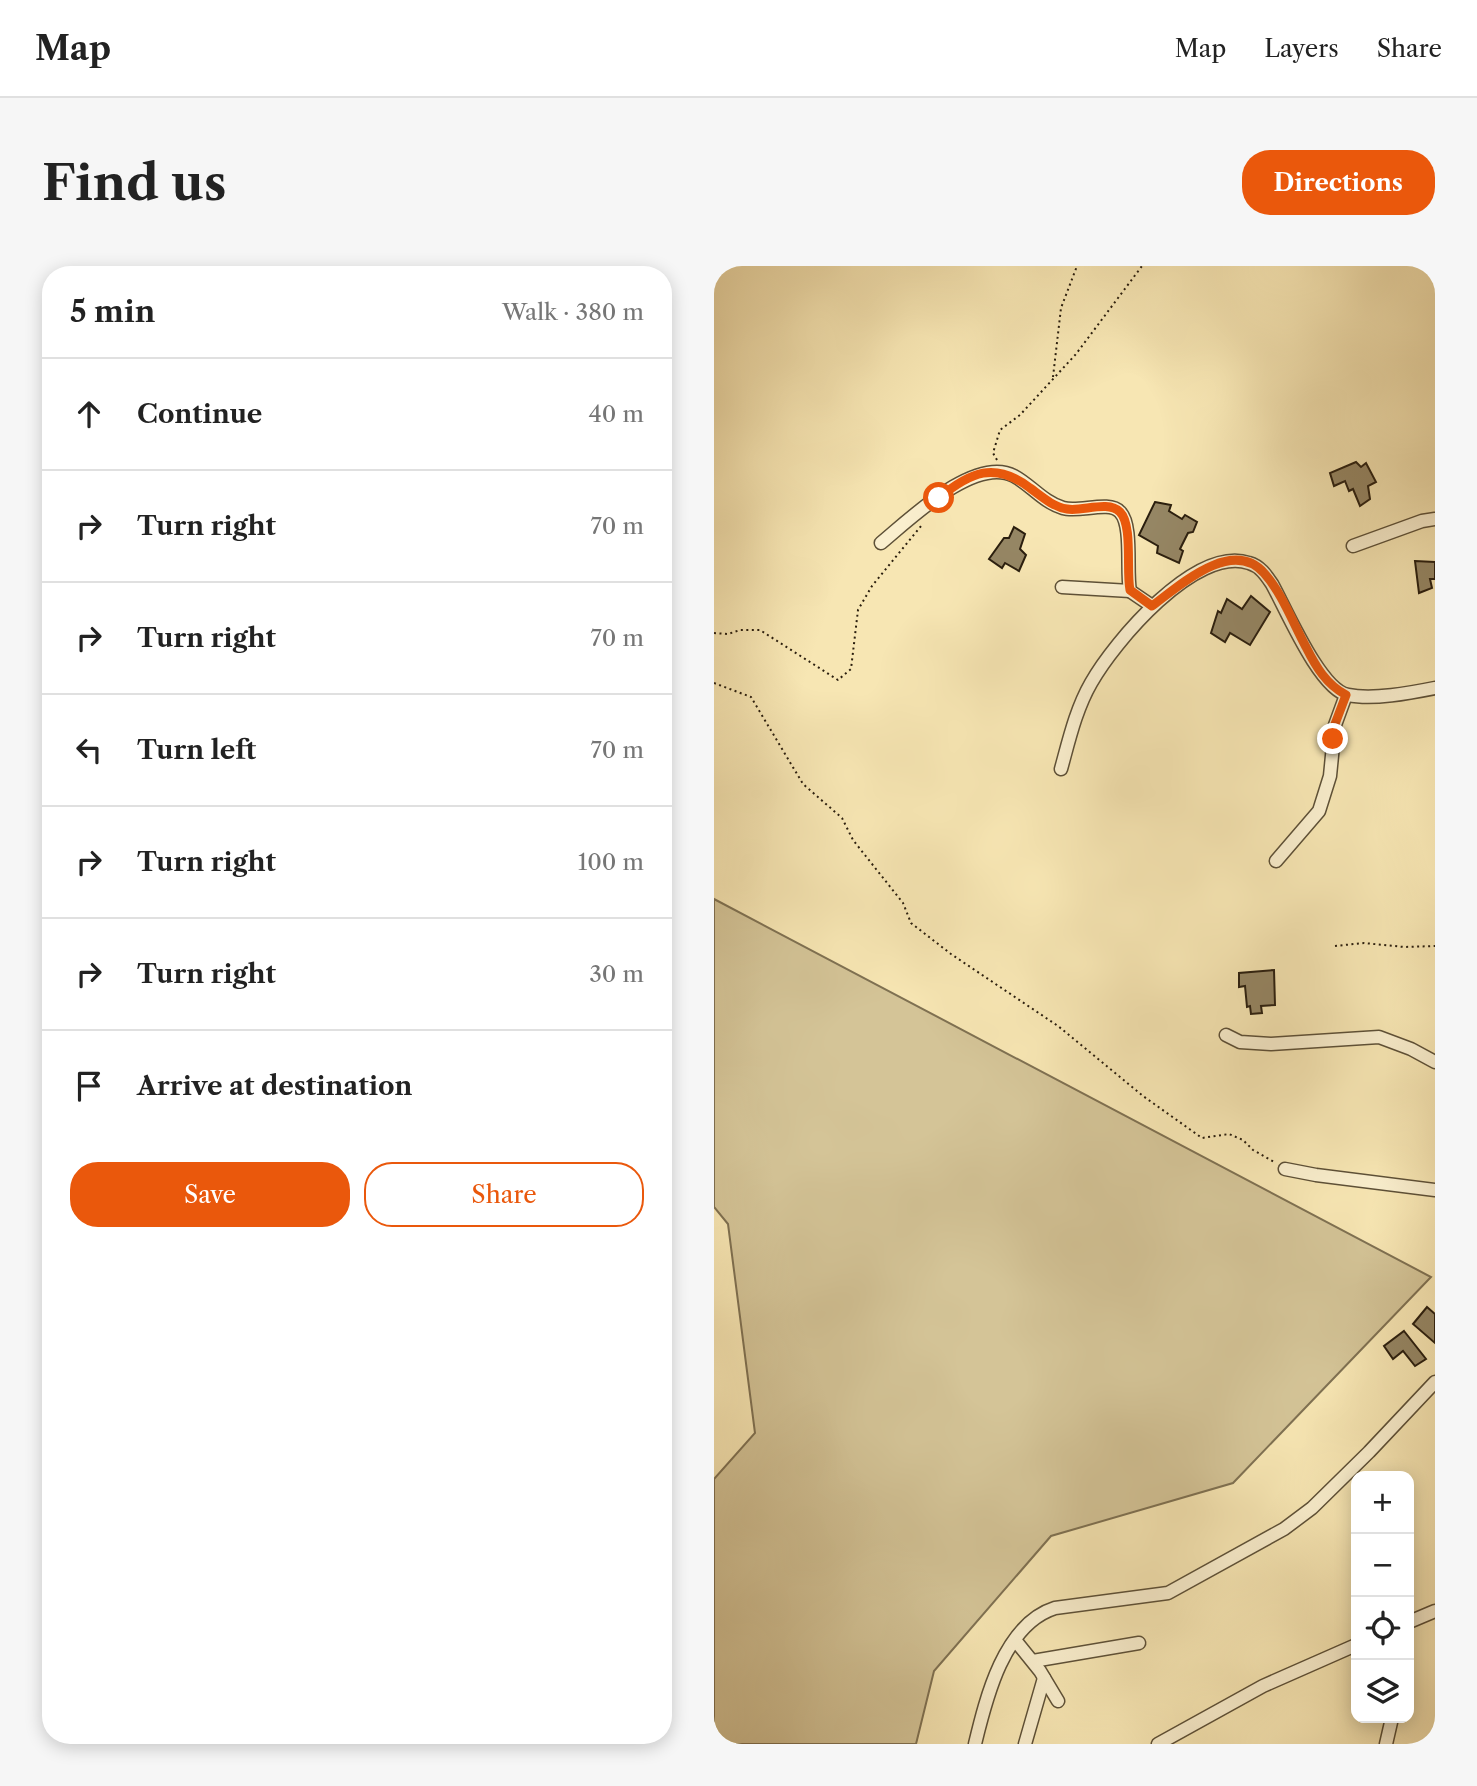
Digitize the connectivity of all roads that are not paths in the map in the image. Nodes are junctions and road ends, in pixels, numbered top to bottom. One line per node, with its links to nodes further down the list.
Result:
1 (1435, 519): 3 (street)
2 (881, 544): 5 (street)
3 (1353, 546)
4 (1062, 586): 5 (street)
5 (1130, 590): 6 (street)
6 (1152, 606): 8 (street); 9 (street)
7 (1435, 688): 8 (street)
8 (1346, 695): 10 (street)
9 (1061, 769)
10 (1276, 862)
11 (1226, 1035): 12 (street)
12 (1435, 1062)
13 (1285, 1169): 14 (street)
14 (1435, 1190)
15 (1435, 1382): 18 (street)
16 (1435, 1611): 17 (street)
17 (1414, 1620)
18 (1015, 1640): 21 (street); 25 (street)
19 (1139, 1643): 21 (street)
20 (1351, 1647): 27 (street)
21 (1033, 1661): 22 (street)
22 (1044, 1678): 23 (street); 26 (street)
23 (1058, 1701)
24 (1391, 1723): 28 (street)
25 (975, 1744)
26 (1025, 1744)
27 (1158, 1744)
28 (1386, 1744)

